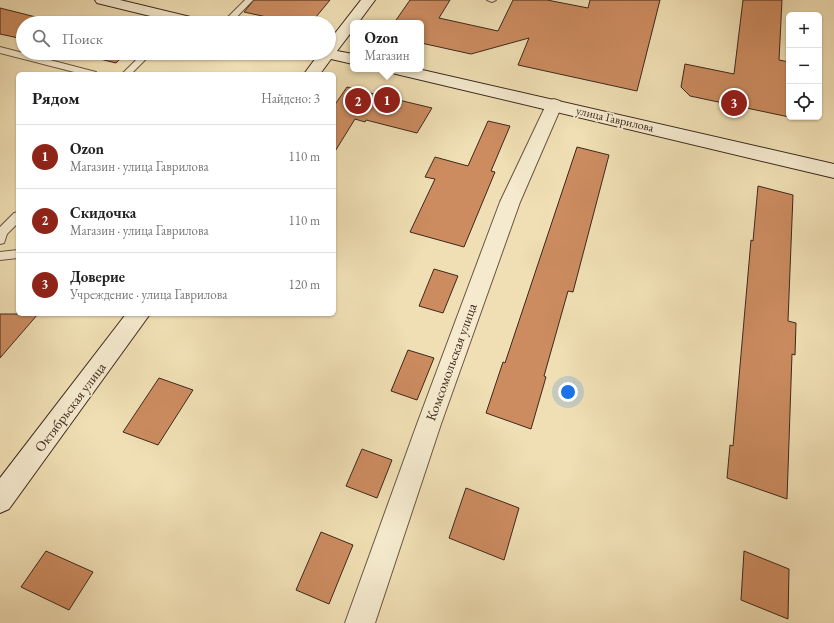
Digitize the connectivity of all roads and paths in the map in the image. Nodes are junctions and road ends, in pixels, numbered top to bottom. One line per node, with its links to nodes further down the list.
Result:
1 (102, 0): 4 (street)
2 (249, 0): 5 (lane)
3 (368, 0): 6 (street)
4 (162, 16)
5 (233, 16)
6 (353, 20)
7 (350, 23): 8 (street)
8 (336, 41)
9 (0, 50): 10 (lane)
10 (16, 54)
11 (336, 55): 12 (street)
12 (350, 58)
13 (39, 60): 16 (lane)
14 (141, 60): 17 (lane)
15 (322, 60): 18 (street)
16 (85, 72)
17 (128, 72)
18 (313, 72)
19 (409, 72): 20 (street, улица Гаврилова)
20 (554, 105): 21 (street, улица Гаврилова); 28 (street, Комсомольская улица)
21 (834, 171)
22 (16, 218): 23 (lane)
23 (0, 240)
24 (16, 254): 25 (lane)
25 (0, 256)
26 (138, 316): 27 (street, Октябрьская улица)
27 (0, 500)
28 (360, 623)

